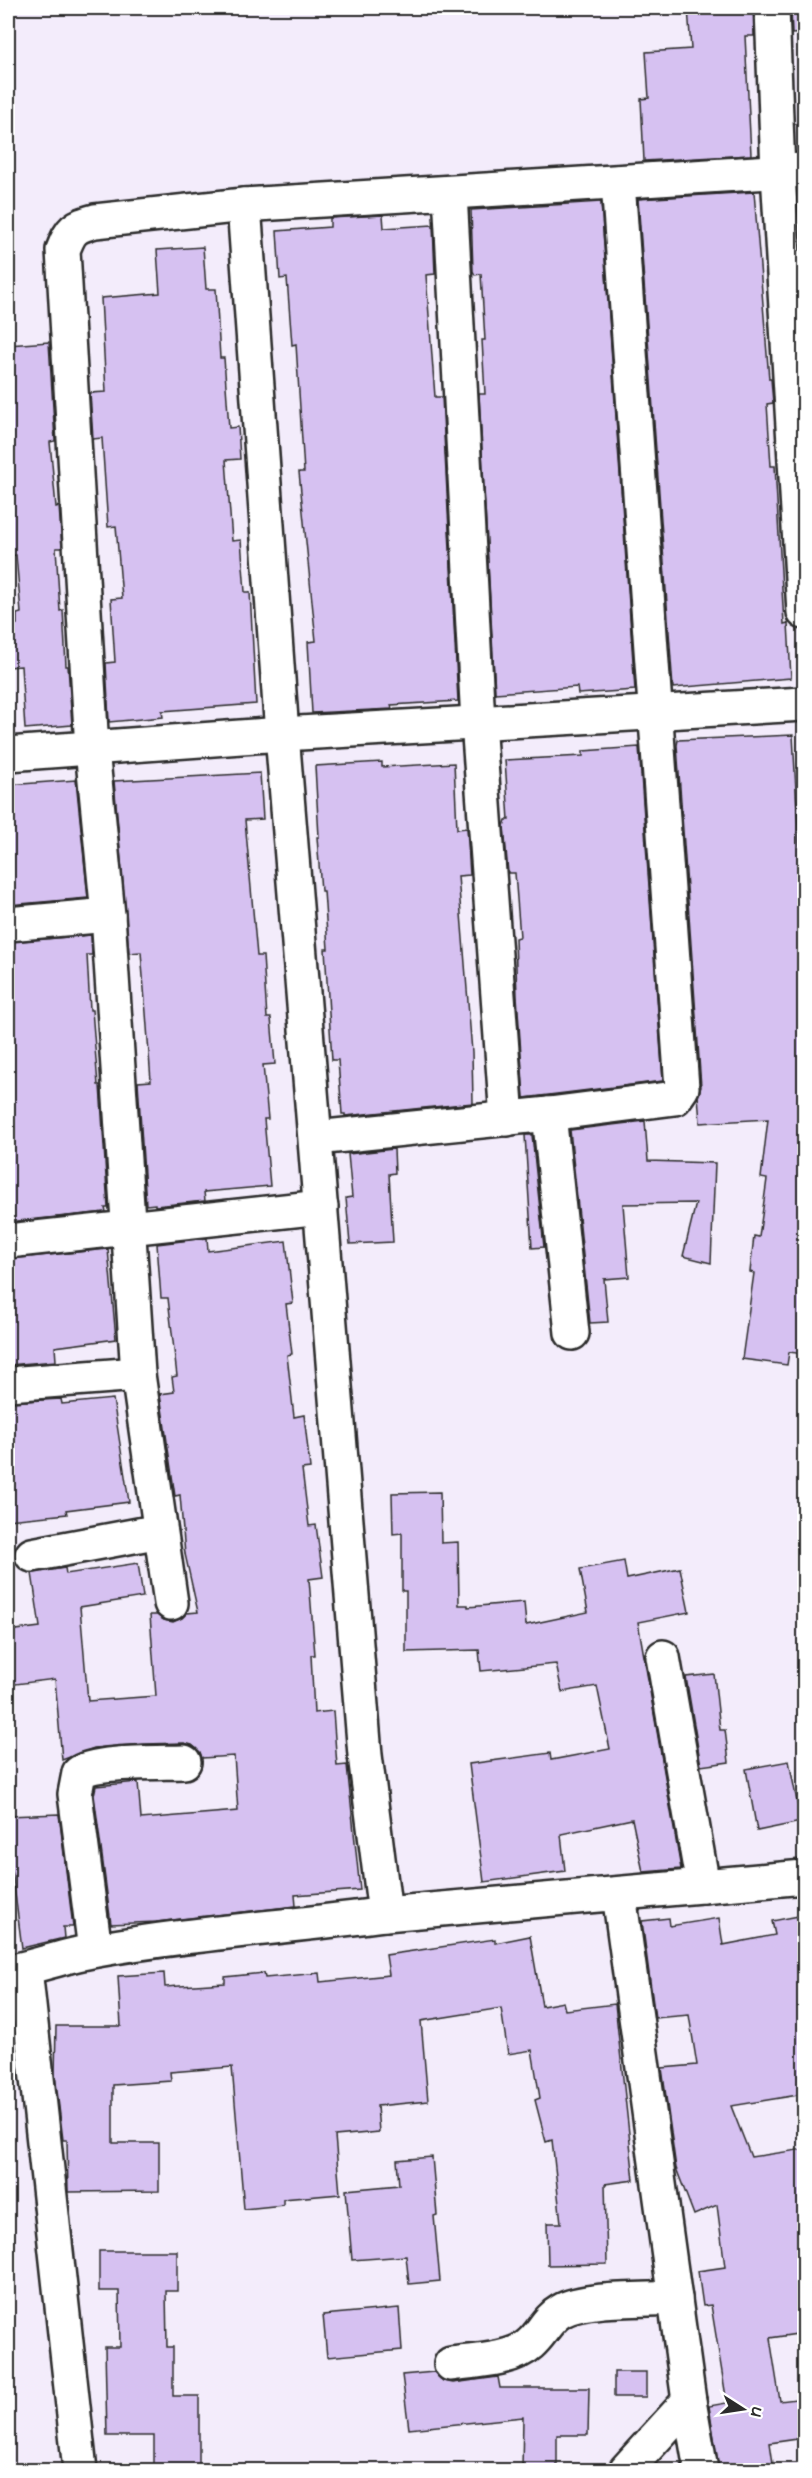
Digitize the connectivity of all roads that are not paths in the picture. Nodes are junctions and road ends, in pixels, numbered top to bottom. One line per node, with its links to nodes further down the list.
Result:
1 (772, 8): 2 (street)
2 (791, 172): 3 (street); 6 (street)
3 (618, 182): 4 (street); 8 (street)
4 (450, 193): 5 (street); 9 (street)
5 (244, 206): 10 (street); 11 (street)
6 (804, 612)
7 (804, 704): 8 (street)
8 (657, 712): 9 (street); 15 (street)
9 (478, 722): 10 (street); 16 (street)
10 (282, 734): 11 (street); 17 (street)
11 (92, 749): 12 (street); 13 (street)
12 (8, 754)
13 (108, 915): 14 (street); 19 (street)
14 (8, 924)
15 (549, 1114): 16 (street); 21 (street)
16 (507, 1119): 17 (street)
17 (316, 1138): 18 (street)
18 (321, 1207): 19 (street); 32 (street)
19 (128, 1228): 20 (street); 22 (street)
20 (8, 1241)
21 (572, 1333)
22 (138, 1374): 23 (street); 24 (street)
23 (8, 1384)
24 (160, 1531): 25 (street); 26 (street)
25 (32, 1555)
26 (171, 1603)
27 (663, 1657): 30 (street)
28 (184, 1762): 33 (street)
29 (804, 1877): 30 (street)
30 (703, 1886): 31 (street)
31 (619, 1894): 32 (street); 35 (street)
32 (385, 1914): 33 (street)
33 (95, 1950): 34 (street)
34 (16, 1970): 38 (street)
35 (675, 2298): 36 (street); 37 (street)
36 (450, 2364)
37 (688, 2401): 39 (street); 40 (street)
38 (80, 2470)
39 (626, 2470)
40 (701, 2470)

